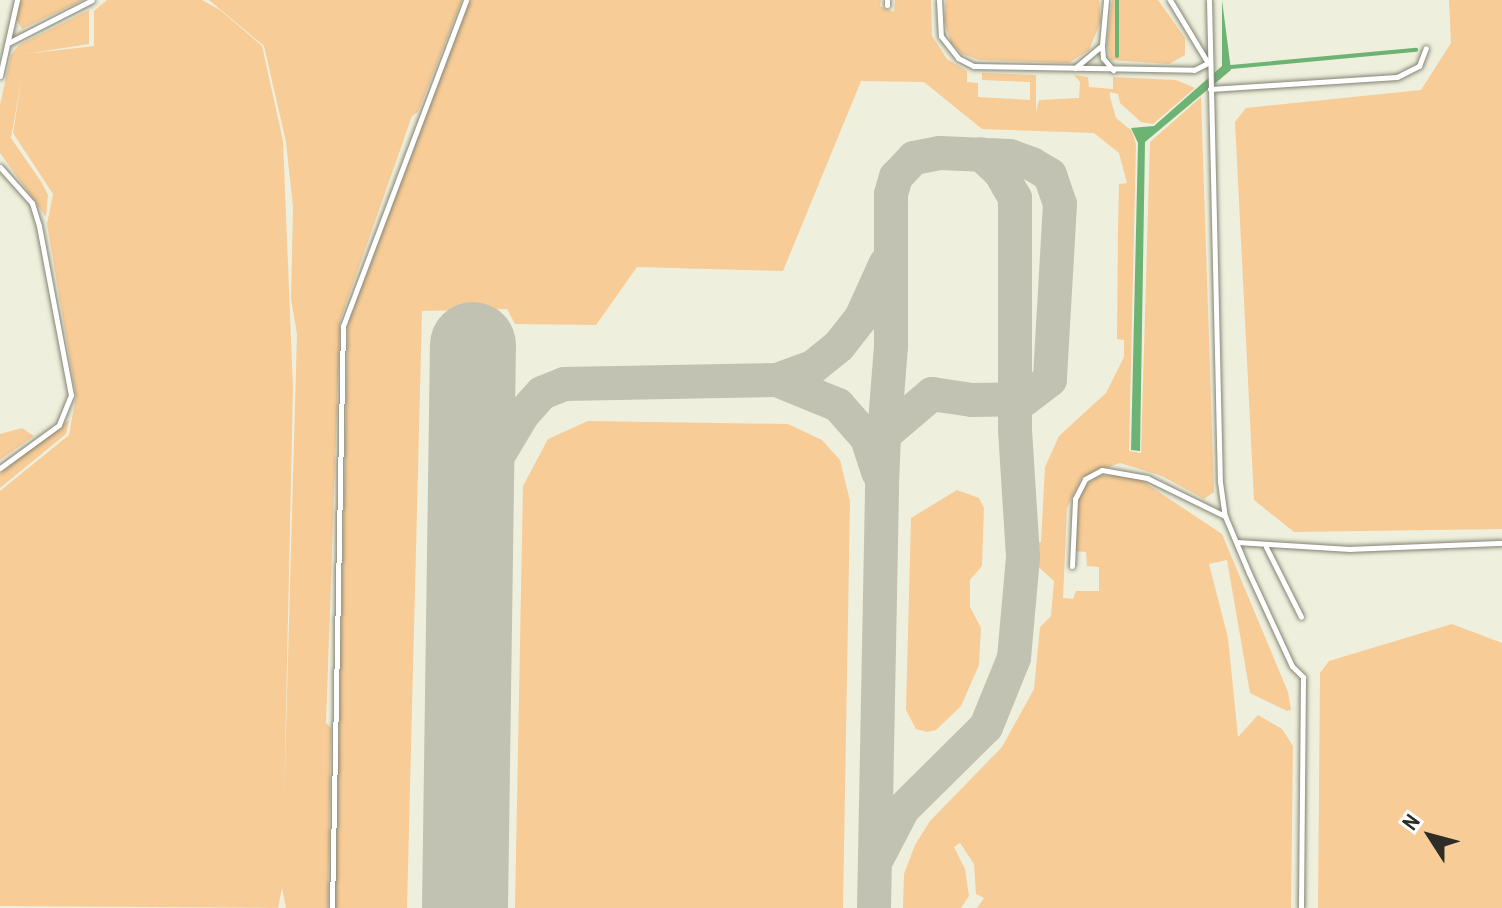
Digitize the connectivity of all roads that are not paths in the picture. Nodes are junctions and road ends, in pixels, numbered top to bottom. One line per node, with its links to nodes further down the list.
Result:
1 (17, 0): 8 (lane)
2 (92, 0): 8 (lane)
3 (466, 0): 24 (lane)
4 (939, 0): 12 (lane)
5 (1106, 0): 9 (lane)
6 (1170, 0): 11 (lane)
7 (1209, 0): 11 (lane)
8 (8, 43): 14 (lane)
9 (1102, 45): 12 (lane); 13 (lane)
10 (1426, 48): 15 (lane)
11 (1208, 63): 13 (lane); 15 (lane)
12 (1075, 69): 13 (lane)
13 (1113, 70)
14 (0, 76)
15 (1210, 89): 18 (lane)
16 (0, 167): 17 (lane)
17 (0, 468)
18 (1225, 516): 19 (lane); 22 (lane)
19 (1236, 542): 21 (lane); 25 (lane)
20 (1502, 543): 21 (lane)
21 (1266, 546): 23 (lane)
22 (1072, 566)
23 (1301, 617)
24 (332, 908)
25 (1301, 908)

